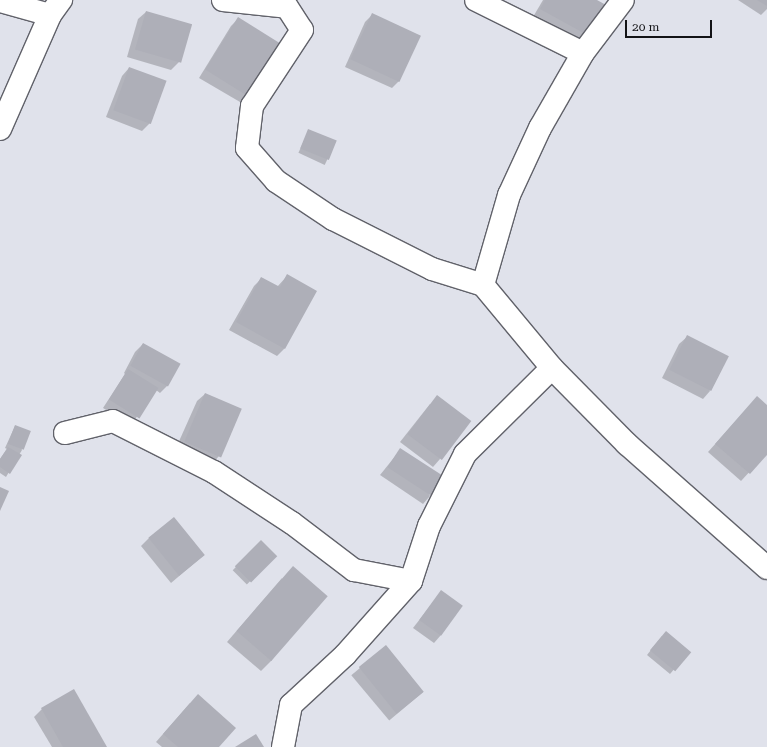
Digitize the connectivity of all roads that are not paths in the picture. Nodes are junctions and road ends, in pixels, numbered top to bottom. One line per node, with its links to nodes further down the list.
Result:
1 (222, 0): 5 (street)
2 (476, 0): 7 (street)
3 (623, 0): 7 (street)
4 (0, 1): 6 (street)
5 (294, 4): 9 (street)
6 (56, 7): 8 (street)
7 (583, 53): 9 (street)
8 (0, 129)
9 (483, 285): 10 (street)
10 (552, 368): 12 (street); 13 (street)
11 (65, 433): 13 (street)
12 (767, 568)
13 (411, 581): 14 (street)
14 (283, 747)

